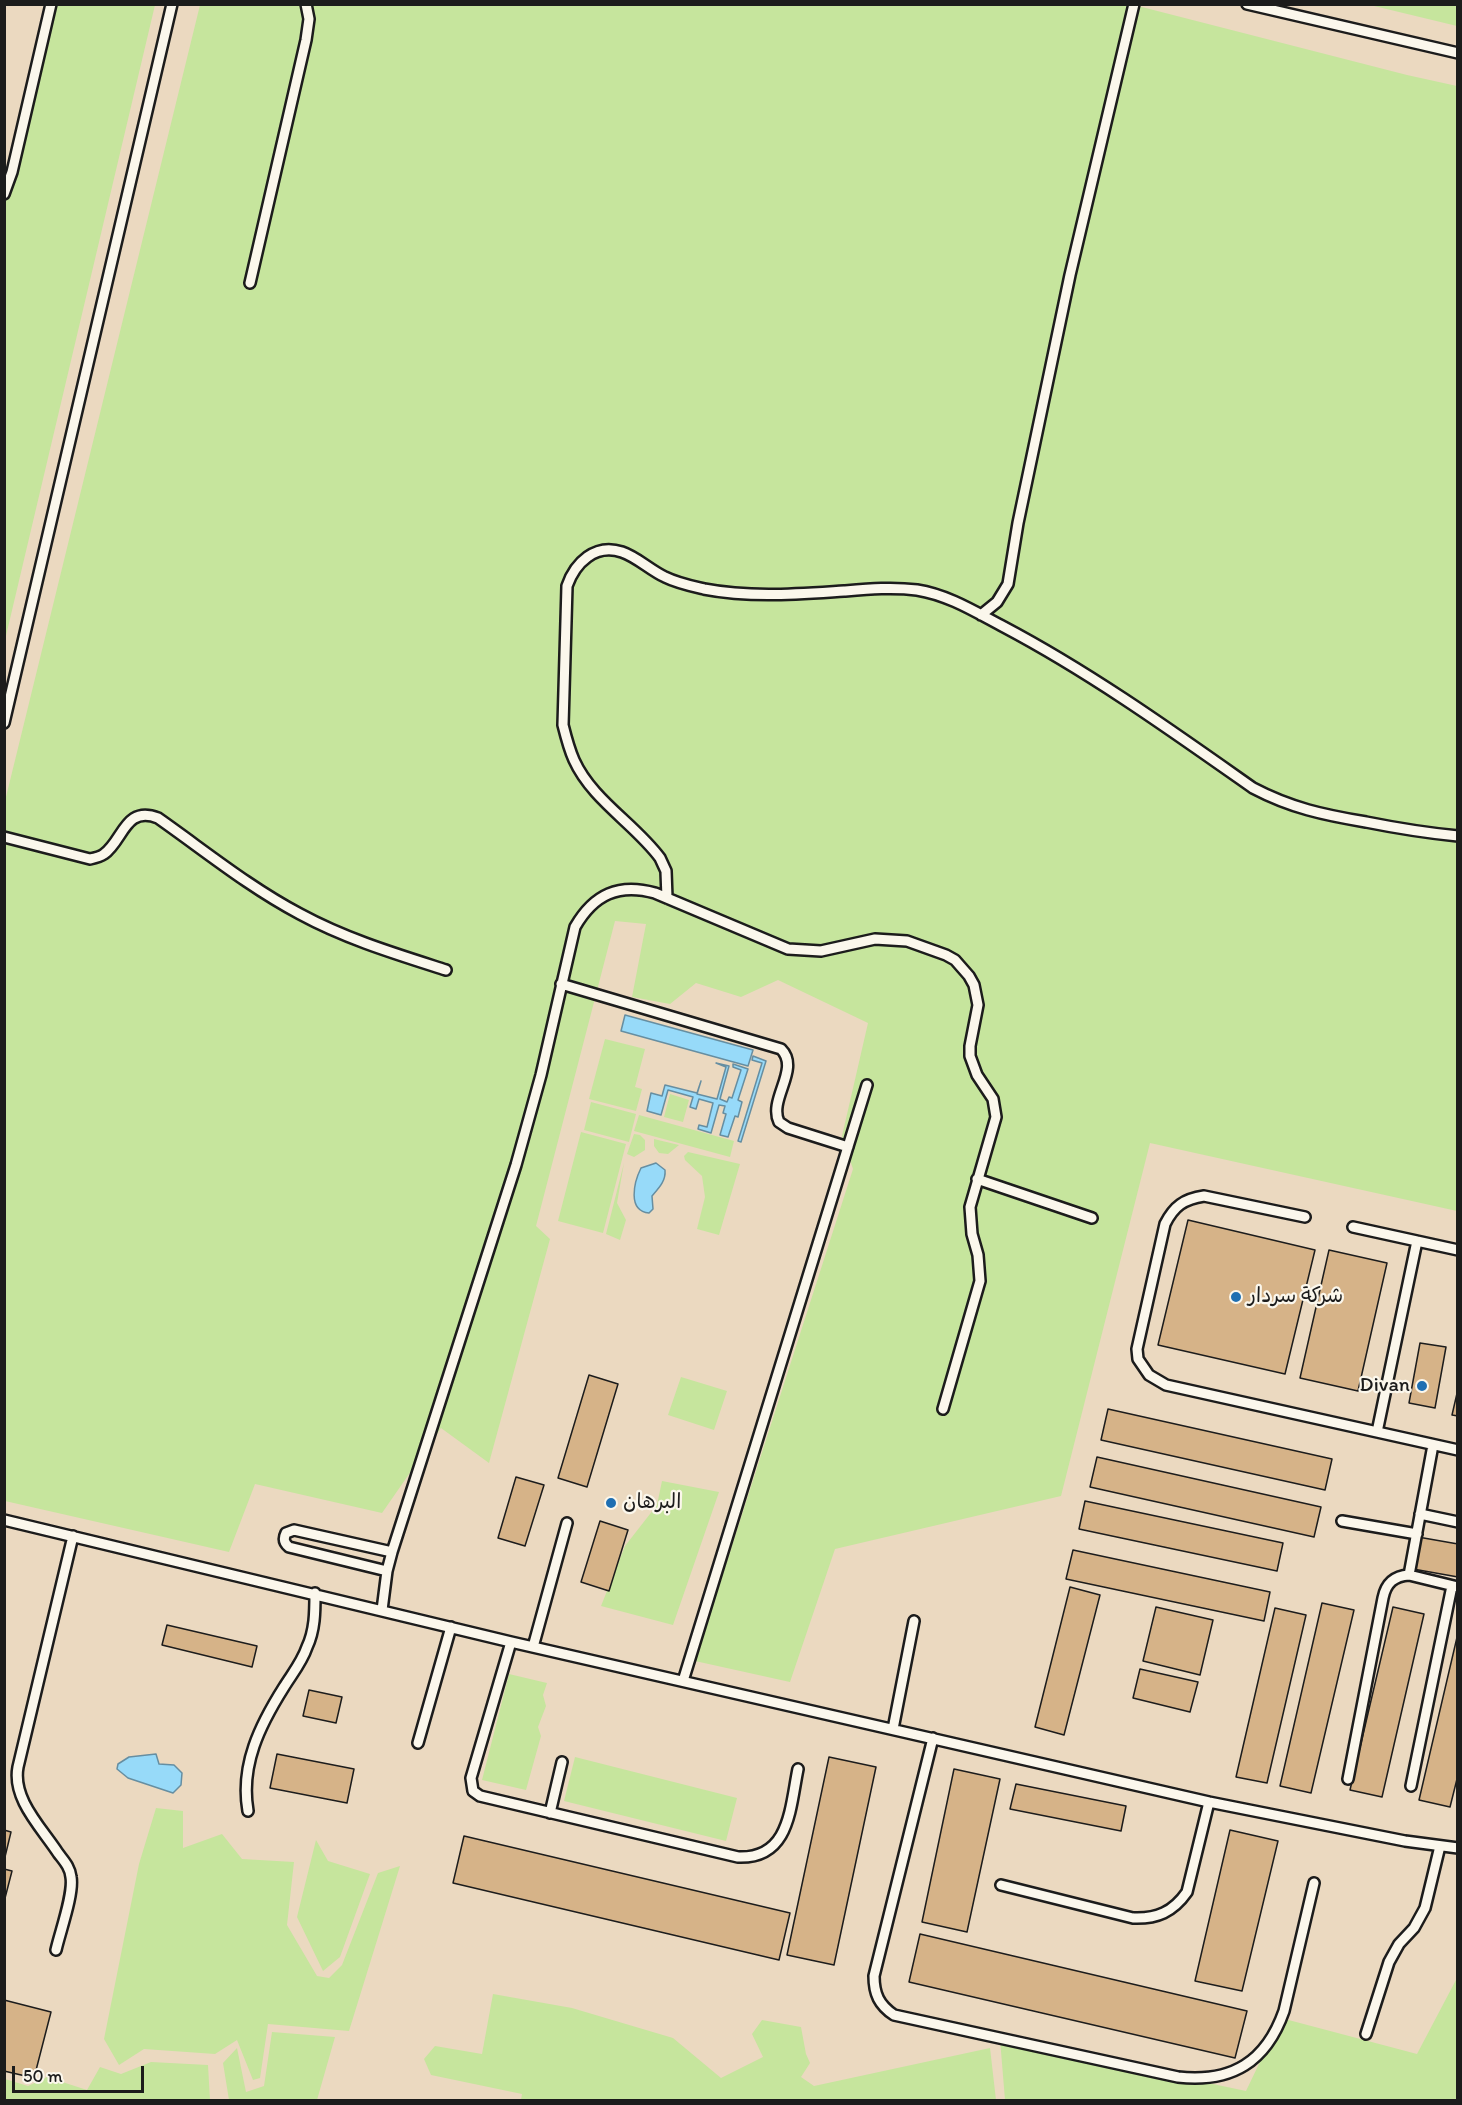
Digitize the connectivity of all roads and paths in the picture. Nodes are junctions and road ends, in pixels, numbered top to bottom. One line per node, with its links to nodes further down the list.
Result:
1 (51, 4): 7 (lane)
2 (172, 4): 10 (lane)
3 (306, 4): 8 (lane)
4 (1134, 4): 9 (lane)
5 (1247, 4): 6 (lane)
6 (1458, 53)
7 (4, 194)
8 (250, 283)
9 (981, 615): 11 (lane); 13 (lane)
10 (4, 723)
11 (1458, 836)
12 (4, 837): 14 (lane)
13 (667, 898): 15 (lane); 18 (lane)
14 (446, 970)
15 (561, 984): 17 (lane); 35 (lane)
16 (867, 1085): 17 (lane)
17 (848, 1147): 45 (lane)
18 (977, 1179): 20 (lane); 24 (lane)
19 (1305, 1217): 25 (lane)
20 (1092, 1218)
21 (1353, 1227): 22 (lane)
22 (1417, 1241): 23 (lane); 25 (lane)
23 (1458, 1250)
24 (943, 1409)
25 (1377, 1432): 26 (lane)
26 (1433, 1444): 27 (lane); 28 (lane)
27 (1458, 1450)
28 (1420, 1514): 31 (lane); 33 (lane)
29 (4, 1520): 34 (lane)
30 (1342, 1521): 33 (lane)
31 (1458, 1522)
32 (567, 1523): 44 (lane)
33 (1417, 1534): 37 (lane)
34 (73, 1536): 39 (lane); 60 (lane)
35 (392, 1552): 36 (lane); 36 (lane)
36 (387, 1571): 40 (lane)
37 (1409, 1575): 38 (lane); 51 (lane)
38 (1455, 1587): 52 (lane)
39 (315, 1593): 40 (lane); 54 (lane)
40 (382, 1610): 42 (lane)
41 (914, 1621): 46 (lane)
42 (451, 1627): 43 (lane); 48 (lane)
43 (511, 1642): 44 (lane); 55 (lane)
44 (533, 1647): 45 (lane)
45 (683, 1681): 46 (lane)
46 (893, 1729): 47 (lane)
47 (933, 1738): 53 (lane); 58 (lane)
48 (418, 1743)
49 (562, 1762): 55 (lane)
50 (798, 1769): 55 (lane)
51 (1348, 1779)
52 (1411, 1786)
53 (1209, 1802): 56 (lane); 59 (lane)
54 (248, 1811)
55 (550, 1813)
56 (1440, 1846): 57 (lane); 61 (lane)
57 (1458, 1848)
58 (1314, 1883)
59 (1001, 1885)
60 (56, 1950)
61 (1366, 2034)

